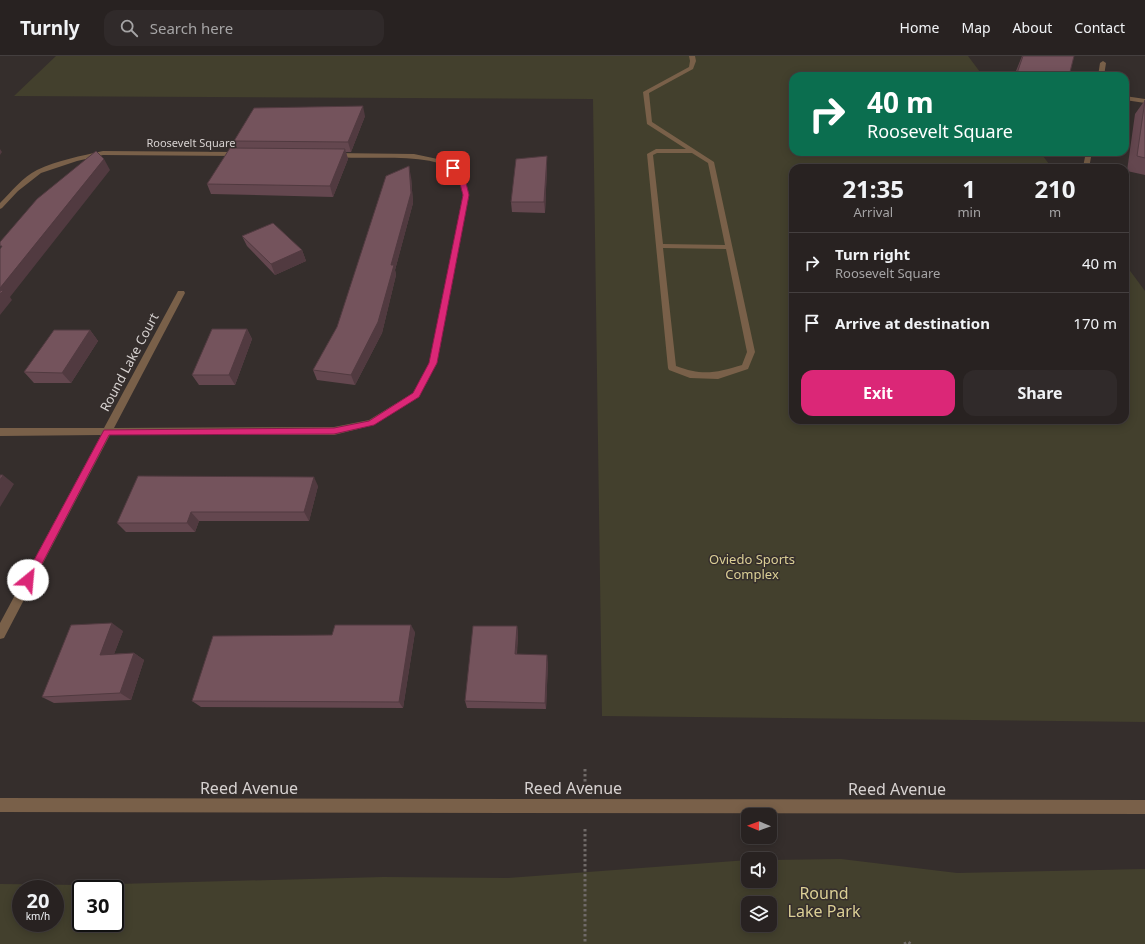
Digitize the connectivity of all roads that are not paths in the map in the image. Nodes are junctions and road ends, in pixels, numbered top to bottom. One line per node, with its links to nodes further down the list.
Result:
1 (692, 56): 6 (street)
2 (1103, 63): 3 (street)
3 (1102, 72)
4 (1129, 99): 5 (street)
5 (1145, 101)
6 (694, 151): 10 (street); 11 (street)
7 (247, 154): 9 (street, Roosevelt Square)
8 (326, 155): 14 (street)
9 (0, 207)
10 (660, 246): 11 (street); 11 (street)
11 (730, 247)
12 (181, 293): 14 (street, Round Lake Court)
13 (0, 432): 14 (street)
14 (107, 432): 15 (street, Round Lake Court)
15 (0, 634)
16 (0, 805): 17 (street, Reed Avenue)
17 (1145, 807)

